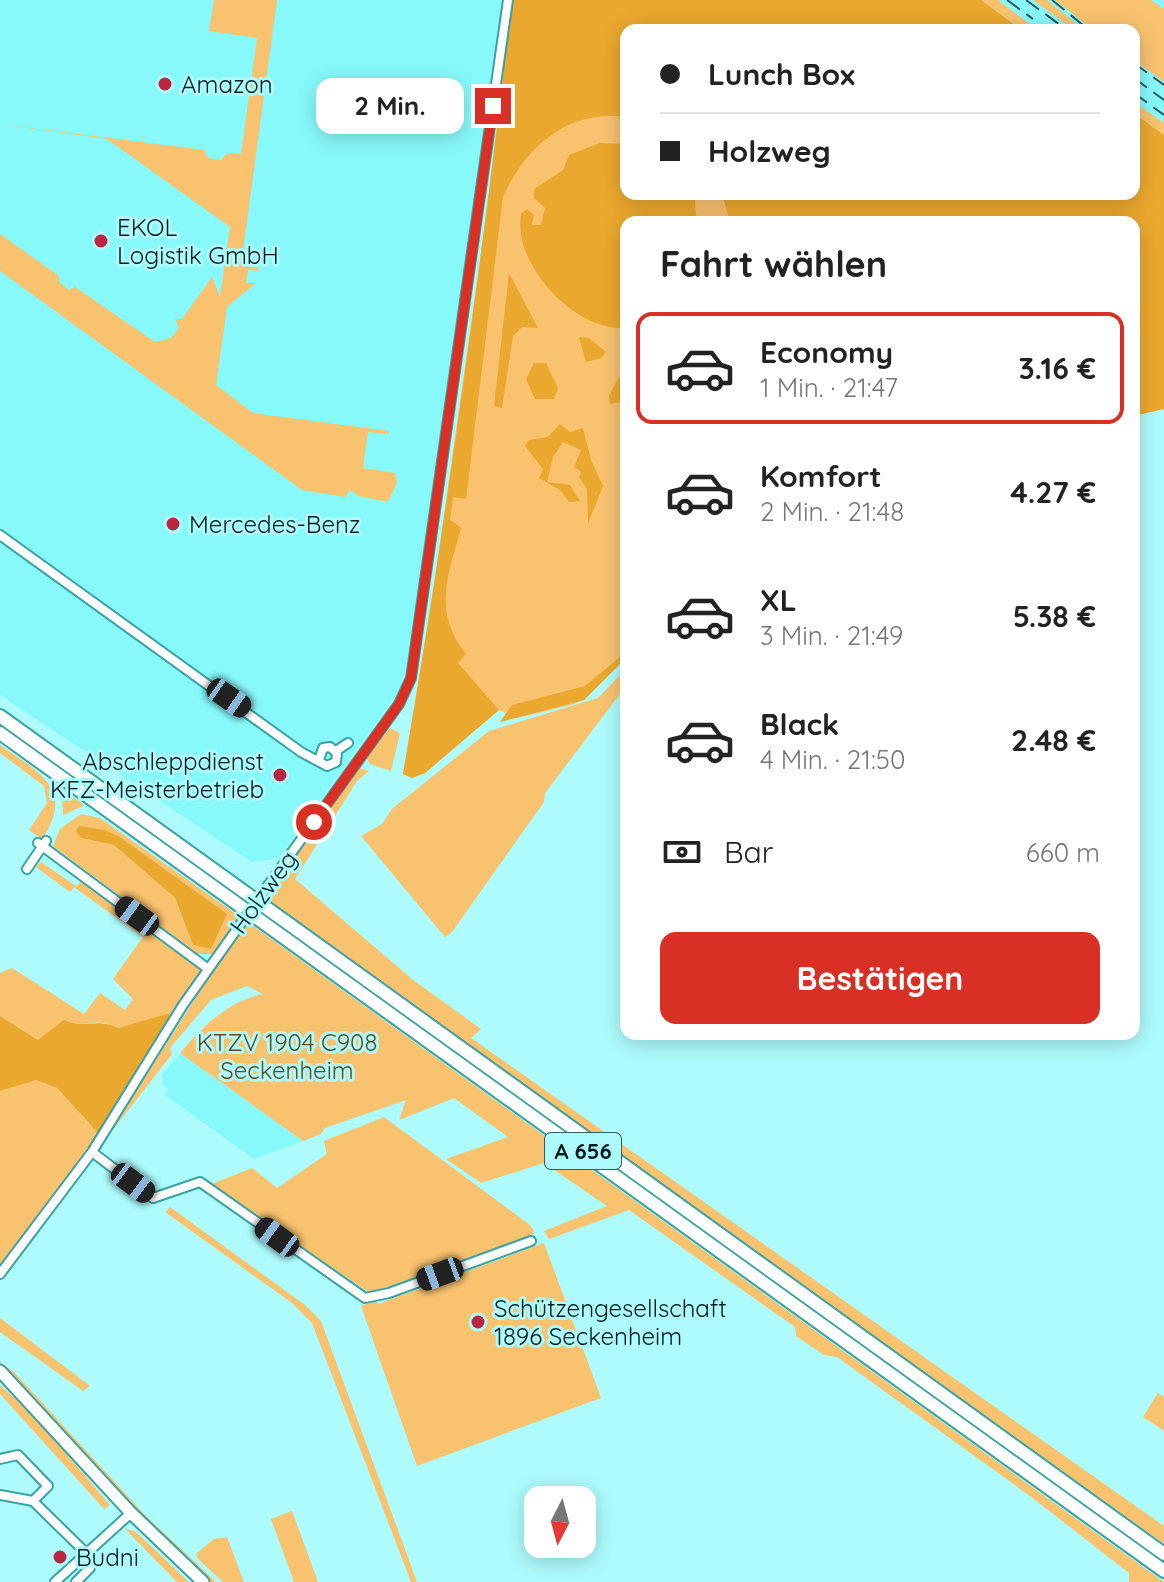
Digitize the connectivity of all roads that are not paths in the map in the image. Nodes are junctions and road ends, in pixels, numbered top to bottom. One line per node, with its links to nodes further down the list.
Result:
1 (508, 0): 9 (street, Holzweg)
2 (0, 535): 7 (street)
3 (0, 716): 23 (highway, A 656)
4 (0, 733): 24 (highway, A 656)
5 (348, 743): 6 (street)
6 (336, 751): 7 (street); 8 (street)
7 (320, 755): 8 (street)
8 (336, 762): 9 (street)
9 (351, 772): 11 (street, Holzweg, bridge)
10 (27, 869): 11 (street)
11 (207, 968): 12 (street, Holzweg)
12 (92, 1152): 13 (street); 14 (street, Holzweg)
13 (531, 1241)
14 (0, 1274)
15 (0, 1371): 17 (main road)
16 (0, 1380): 17 (main road)
17 (28, 1401): 21 (main road)
18 (0, 1459): 20 (street)
19 (0, 1495): 20 (street)
20 (33, 1501): 22 (street)
21 (128, 1515): 22 (street); 27 (main road); 28 (main road)
22 (87, 1554): 25 (street); 26 (street)
23 (1164, 1554)
24 (1164, 1571)
25 (55, 1582)
26 (76, 1582)
27 (193, 1582)
28 (203, 1582)

